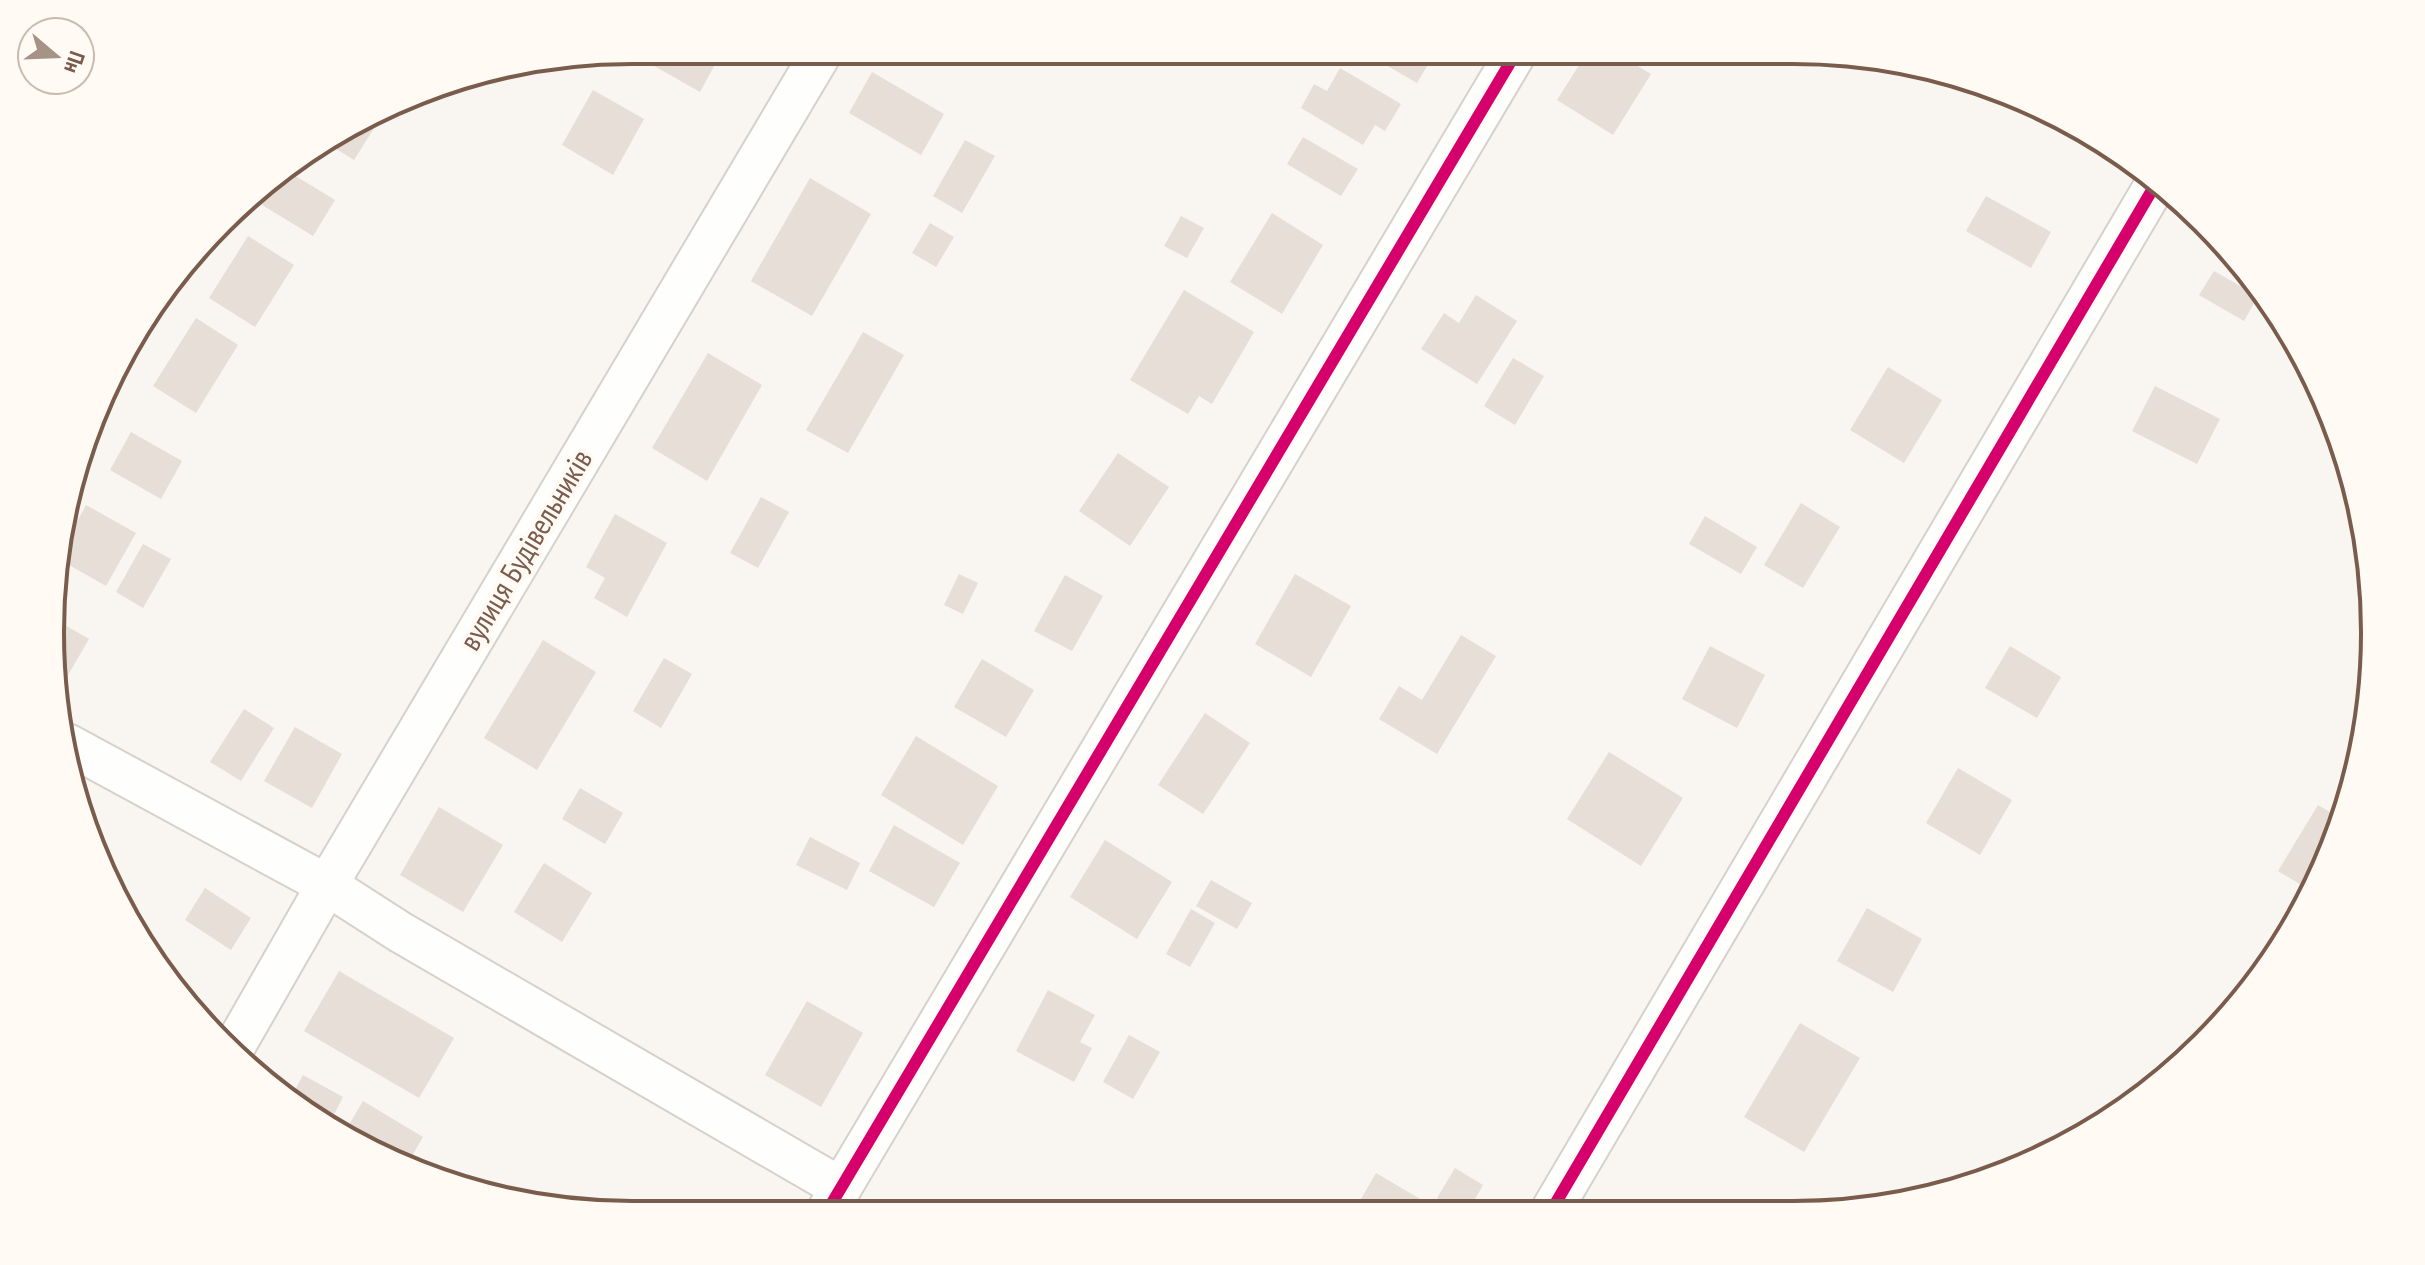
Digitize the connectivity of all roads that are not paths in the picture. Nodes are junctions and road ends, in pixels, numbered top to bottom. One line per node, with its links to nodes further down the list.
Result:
1 (815, 64): 5 (street, вулиця Будівельників)
2 (1509, 64): 7 (street)
3 (2151, 191): 8 (street)
4 (76, 749): 5 (street)
5 (327, 885): 6 (street, вулиця Будівельників); 7 (street)
6 (238, 1041)
7 (833, 1200)
8 (1557, 1201)

